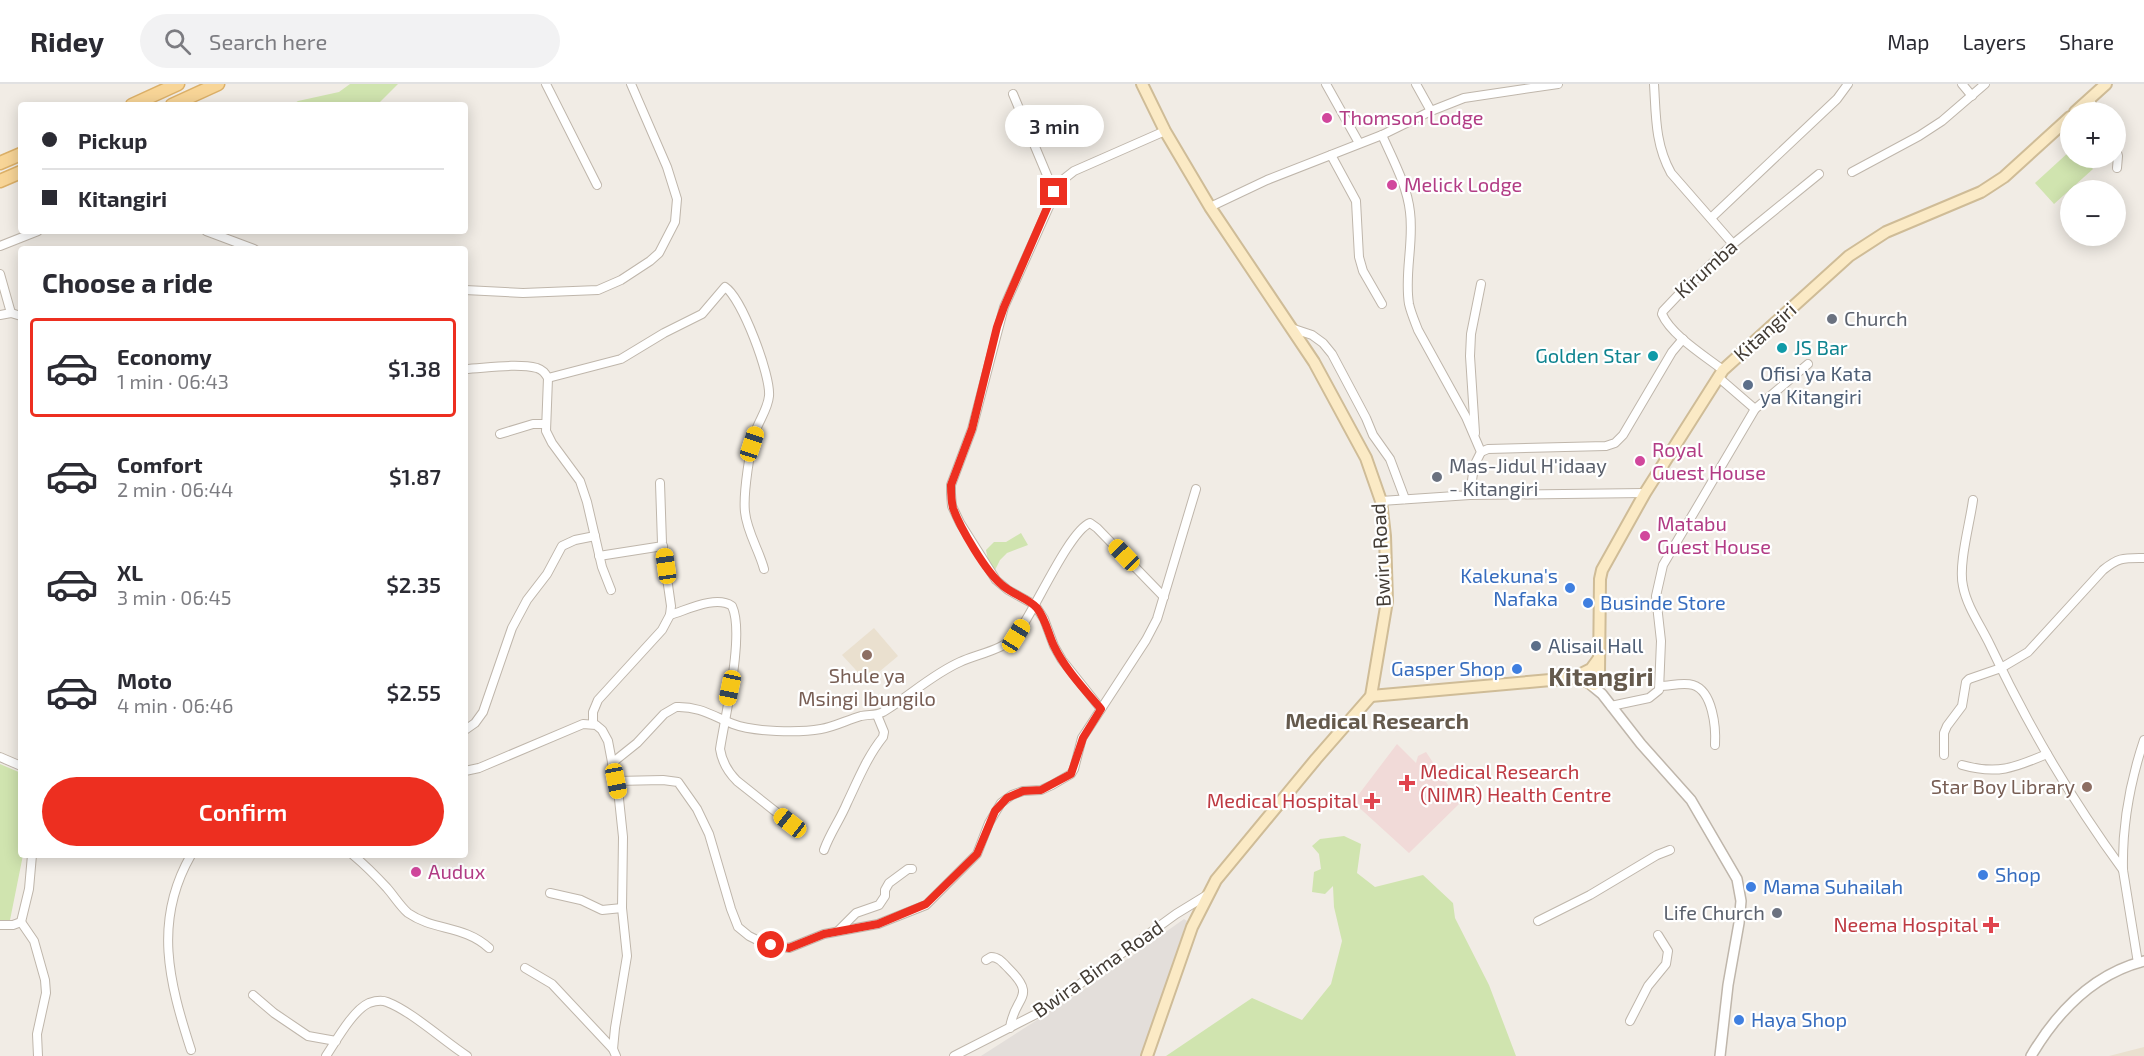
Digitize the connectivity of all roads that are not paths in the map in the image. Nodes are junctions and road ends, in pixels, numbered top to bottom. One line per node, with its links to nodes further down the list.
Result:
1 (178, 84): 17 (main road)
2 (218, 84): 18 (main road)
3 (546, 84): 33 (street)
4 (1326, 84): 25 (street)
5 (1416, 84): 21 (street)
6 (1558, 84): 21 (street)
7 (1654, 84): 36 (street)
8 (1848, 84): 36 (street)
9 (1962, 84): 15 (street)
10 (1985, 84): 15 (street)
11 (2106, 84): 16 (main road)
12 (634, 85): 44 (street)
13 (1146, 86): 23 (main road, Bwiru Road)
14 (1013, 94): 34 (street)
15 (1972, 96): 29 (street)
16 (2089, 99): 19 (main road); 20 (street)
17 (139, 102)
18 (179, 102)
19 (2086, 102)
20 (2091, 102)
21 (1431, 111): 24 (street)
22 (2060, 126): 53 (main road, Kitangiri)
23 (1165, 131): 34 (street); 35 (main road, Bwiru Road)
24 (1382, 135): 25 (street); 58 (street)
25 (1359, 143): 27 (street)
26 (18, 155): 28 (main road)
27 (1331, 155): 35 (street); 45 (street)
28 (0, 163)
29 (1852, 172)
30 (18, 173): 32 (main road)
31 (1819, 174): 39 (street, Kirumba)
32 (0, 181)
33 (597, 185)
34 (1054, 192): 74 (street)
35 (1210, 207): 49 (main road, Bwiru Road)
36 (1711, 218): 39 (street)
37 (30, 234): 40 (street)
38 (213, 234): 41 (street)
39 (1733, 244): 50 (street, Kirumba)
40 (0, 246)
41 (238, 246)
42 (0, 274): 46 (street)
43 (1481, 284): 58 (street)
44 (468, 290)
45 (1383, 304)
46 (10, 313): 47 (street); 48 (street)
47 (0, 315)
48 (18, 315)
49 (1294, 330): 64 (street); 66 (main road, Bwiru Road)
50 (1683, 339): 53 (street, Kirumba); 59 (street)
51 (1808, 364): 55 (street)
52 (468, 369): 54 (street)
53 (1721, 373): 55 (street, Kirumba); 62 (main road, Kitangiri)
54 (548, 378): 56 (street); 71 (street)
55 (1755, 408): 78 (street)
56 (546, 424): 57 (street); 67 (street)
57 (500, 434)
58 (1475, 438): 59 (street)
59 (1482, 452): 63 (street)
60 (660, 483): 68 (street)
61 (1196, 489): 73 (street)
62 (1645, 493): 63 (street); 77 (main road, Kitangiri)
63 (1470, 495): 64 (street)
64 (1405, 499): 66 (street)
65 (1973, 500): 76 (street)
66 (1381, 501): 79 (main road, Bwiru Road)
67 (595, 536): 69 (street); 85 (street)
68 (663, 546): 69 (street); 75 (street)
69 (600, 556): 72 (street)
70 (2144, 558): 76 (street)
71 (764, 569)
72 (611, 590)
73 (1164, 597): 74 (street); 81 (street)
74 (1035, 605): 81 (street); 82 (street)
75 (670, 615): 83 (street); 84 (street)
76 (2001, 668): 88 (street); 89 (street)
77 (1592, 677): 79 (main road); 80 (street)
78 (1660, 686): 80 (street); 87 (street)
79 (1371, 696): 105 (main road)
80 (1611, 706): 127 (street)
81 (1101, 709): 110 (street)
82 (877, 715): 83 (street); 97 (street)
83 (724, 719): 91 (street); 96 (street)
84 (592, 724): 91 (street); 94 (street)
85 (468, 728)
86 (2144, 740): 103 (street)
87 (1715, 745)
88 (2047, 754): 93 (street); 103 (street)
89 (1944, 755)
90 (0, 757): 92 (street)
91 (612, 764): 95 (street)
92 (18, 765)
93 (1962, 765)
94 (468, 770)
95 (616, 781): 106 (street); 110 (street)
96 (790, 823)
97 (824, 850)
98 (1670, 850): 107 (street)
99 (32, 858): 108 (street)
100 (190, 858): 120 (street)
101 (356, 858): 112 (street)
102 (912, 869): 110 (street)
103 (2123, 870): 114 (street)
104 (550, 893): 106 (street)
105 (1207, 895): 118 (street, Bwira Bima Road); 126 (main road)
106 (622, 908): 121 (street)
107 (1538, 921)
108 (21, 922): 109 (street); 122 (street)
109 (0, 925)
110 (838, 931)
111 (1658, 935): 117 (street)
112 (489, 948)
113 (986, 960): 118 (street)
114 (2141, 962): 128 (street)
115 (525, 968): 121 (street)
116 (253, 995): 119 (street)
117 (1630, 1021)
118 (1010, 1028): 125 (street, Bwira Bima Road)
119 (336, 1041): 123 (street); 124 (street)
120 (191, 1050)
121 (614, 1052)
122 (38, 1056)
123 (326, 1056)
124 (467, 1056)
125 (954, 1056)
126 (1148, 1056)
127 (1720, 1056)
128 (2031, 1056)

